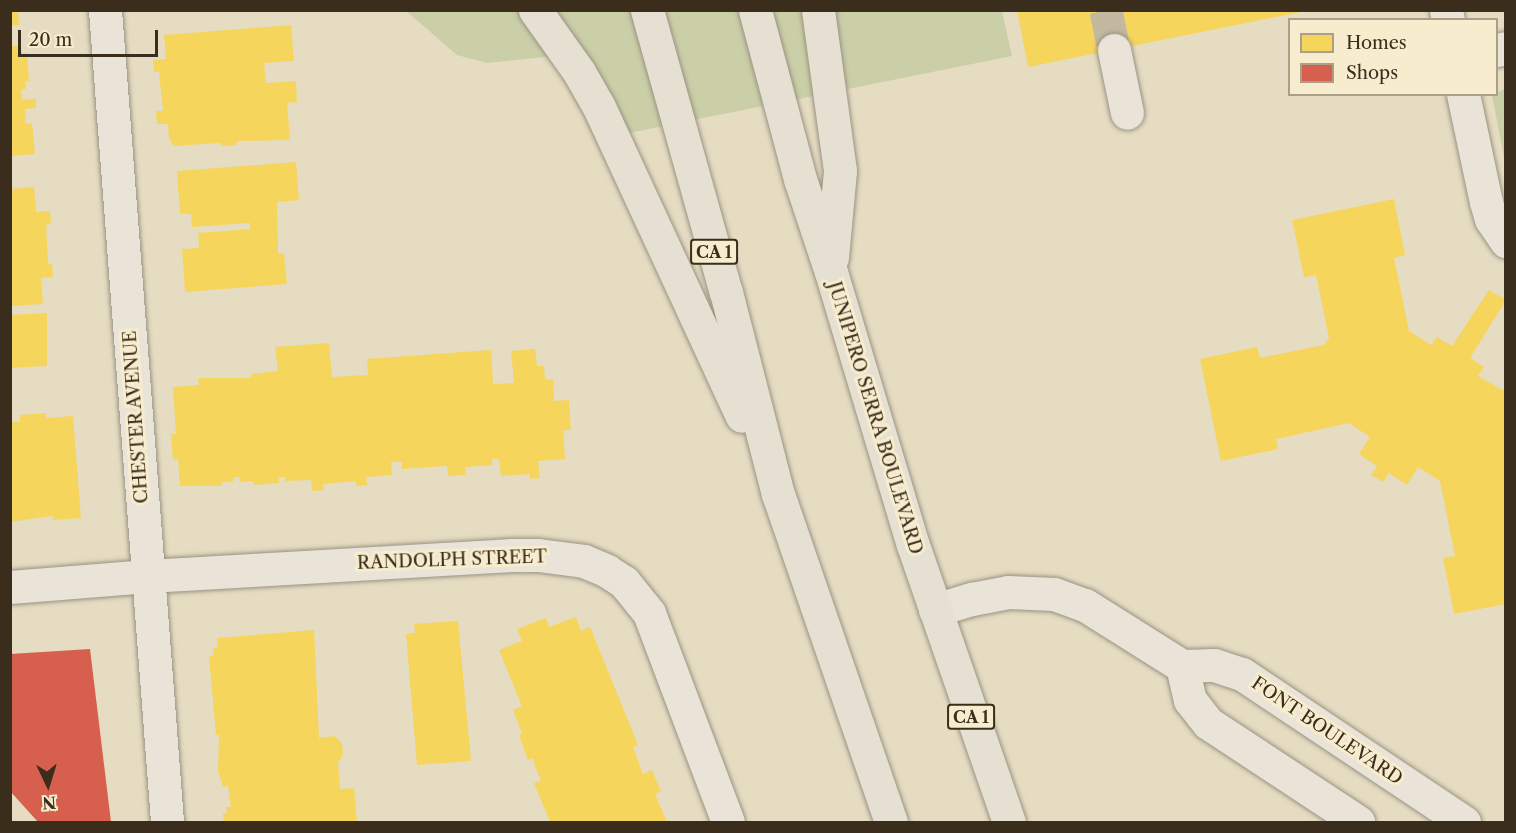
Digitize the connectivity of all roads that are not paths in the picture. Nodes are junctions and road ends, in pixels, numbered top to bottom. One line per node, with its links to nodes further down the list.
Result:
1 (105, 10): 12 (street, CHESTER AVENUE)
2 (535, 10): 11 (highway)
3 (647, 10): 11 (highway, CA 1)
4 (755, 10): 10 (highway, JUNIPERO SERRA BOULEVARD / CA 1)
5 (818, 10): 10 (highway)
6 (1114, 50): 8 (street)
7 (1463, 96): 9 (street)
8 (1127, 113)
9 (1506, 241)
10 (831, 272): 14 (highway, JUNIPERO SERRA BOULEVARD / CA 1)
11 (778, 494): 18 (highway, CA 1)
12 (148, 576): 13 (street, RANDOLPH STREET); 16 (street, CHESTER AVENUE); 17 (street, RANDOLPH STREET)
13 (10, 587)
14 (935, 610): 15 (street); 19 (highway, JUNIPERO SERRA BOULEVARD / CA 1)
15 (1182, 666): 20 (street); 21 (street, FONT BOULEVARD)
16 (168, 822)
17 (728, 822)
18 (891, 822)
19 (1009, 822)
20 (1358, 822)
21 (1464, 822)

